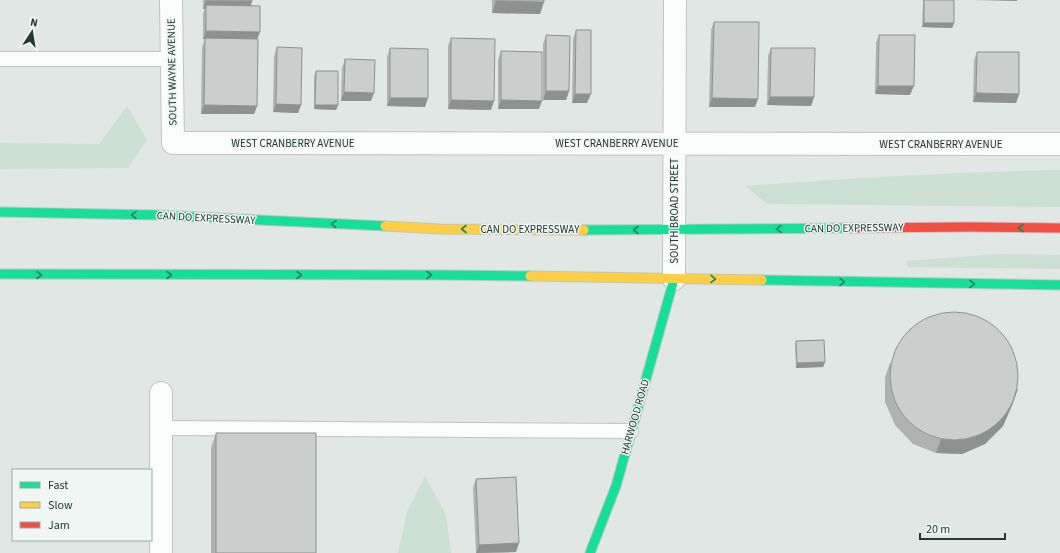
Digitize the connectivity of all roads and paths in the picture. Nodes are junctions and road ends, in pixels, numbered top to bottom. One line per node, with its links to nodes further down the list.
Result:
1 (171, 0): 4 (street, SOUTH WAYNE AVENUE)
2 (675, 0): 6 (street, SOUTH BROAD STREET)
3 (0, 59): 4 (lane)
4 (171, 59): 5 (street, SOUTH WAYNE AVENUE)
5 (173, 143): 6 (street, WEST CRANBERRY AVENUE)
6 (675, 143): 7 (street, WEST CRANBERRY AVENUE); 10 (street, SOUTH BROAD STREET)
7 (1060, 144)
8 (0, 212): 10 (main road, CAN DO EXPRESSWAY, one-way to 8)
9 (1060, 228): 10 (main road, CAN DO EXPRESSWAY, one-way to 10)
10 (675, 230): 12 (street, SOUTH BROAD STREET)
11 (0, 274): 12 (main road, one-way to 12)
12 (674, 279): 13 (main road, one-way to 13); 16 (main road, HARWOOD ROAD)
13 (1060, 286)
14 (161, 393): 15 (street)
15 (161, 428): 16 (lane); 17 (street)
16 (631, 431): 18 (main road, HARWOOD ROAD)
17 (160, 553)
18 (590, 553)

